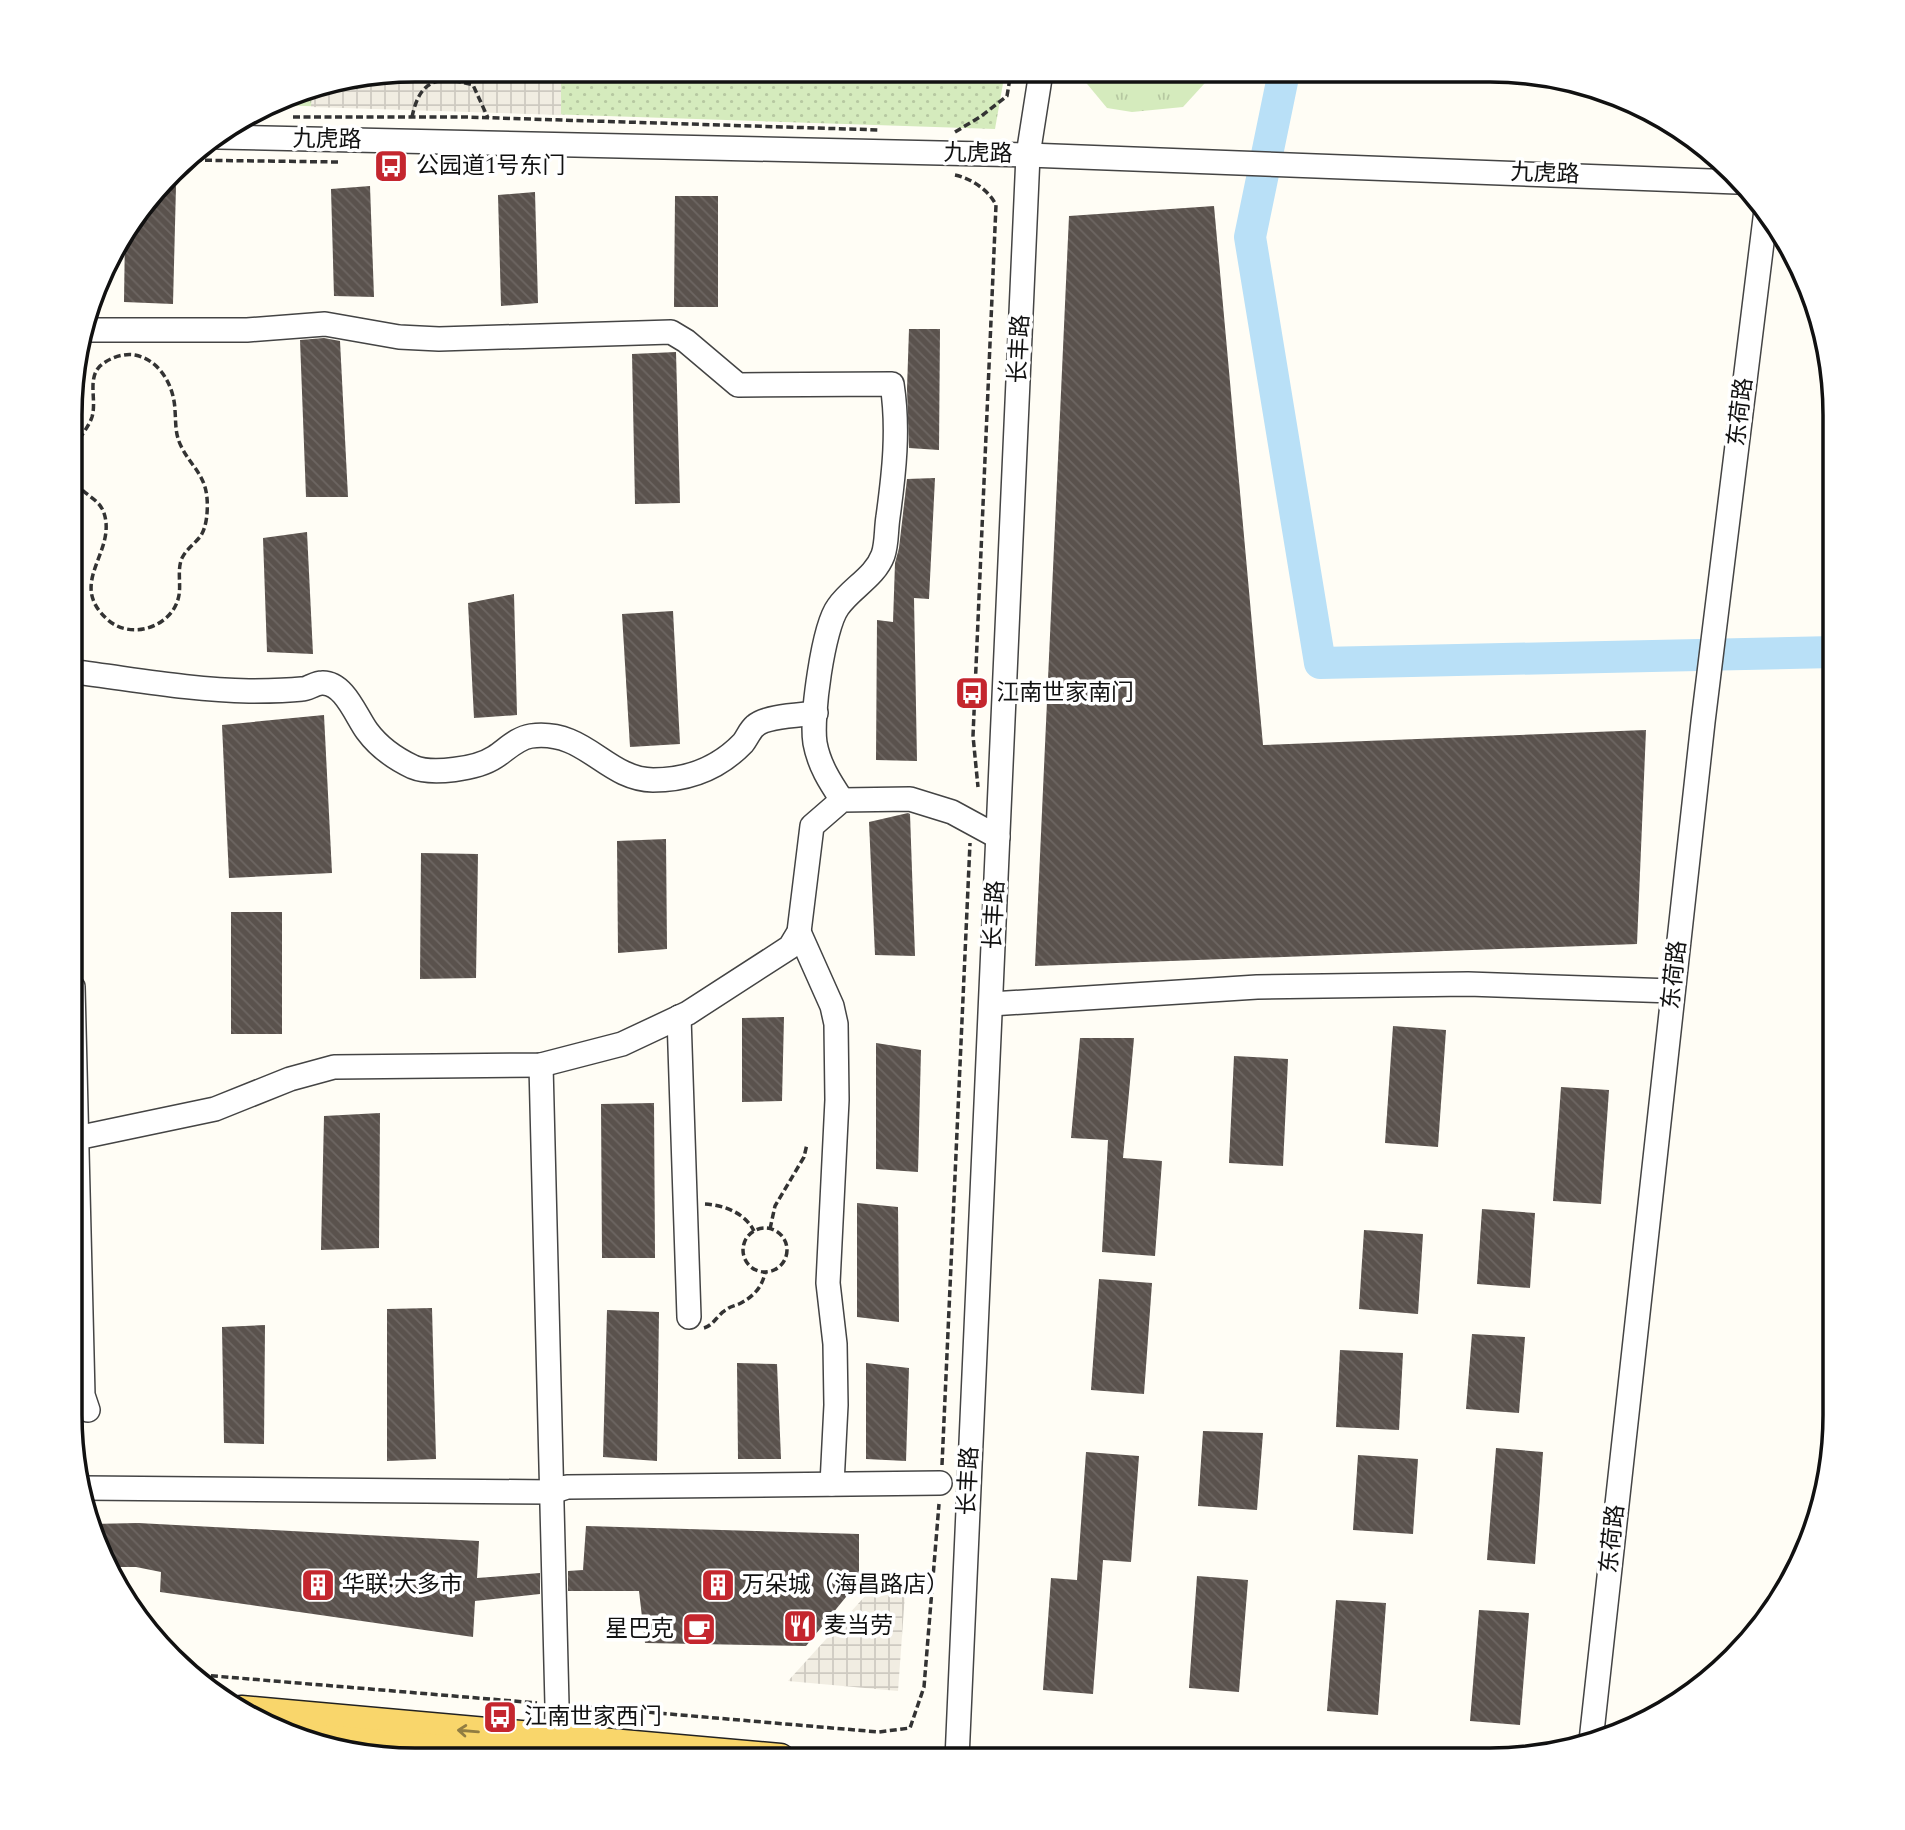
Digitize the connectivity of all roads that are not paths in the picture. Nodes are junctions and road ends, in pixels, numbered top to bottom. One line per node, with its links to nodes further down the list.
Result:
1 (1039, 82): 3 (street, 长丰路)
2 (231, 137): 3 (street, 九虎路)
3 (1028, 155): 4 (street, 九虎路); 10 (street, 长丰路)
4 (1726, 181)
5 (1764, 226): 12 (street, 东荷路)
6 (94, 330): 8 (street)
7 (82, 673): 8 (street)
8 (817, 713): 9 (street)
9 (842, 800): 10 (street); 11 (street)
10 (998, 837): 13 (street, 长丰路)
11 (799, 932): 14 (street); 21 (street)
12 (1673, 991): 13 (street); 25 (street, 东荷路)
13 (990, 1004): 28 (street, 长丰路)
14 (679, 1017): 15 (street); 17 (street)
15 (541, 1065): 16 (street); 23 (street)
16 (82, 1138)
17 (689, 1317)
18 (82, 1363): 19 (street)
19 (88, 1410)
20 (940, 1483): 21 (street)
21 (832, 1484): 23 (street)
22 (91, 1488): 23 (street)
23 (552, 1492): 27 (street)
24 (273, 1715): 26 (main road, one-way to 24)
25 (1592, 1731)
26 (518, 1748)
27 (555, 1748)
28 (957, 1748)

